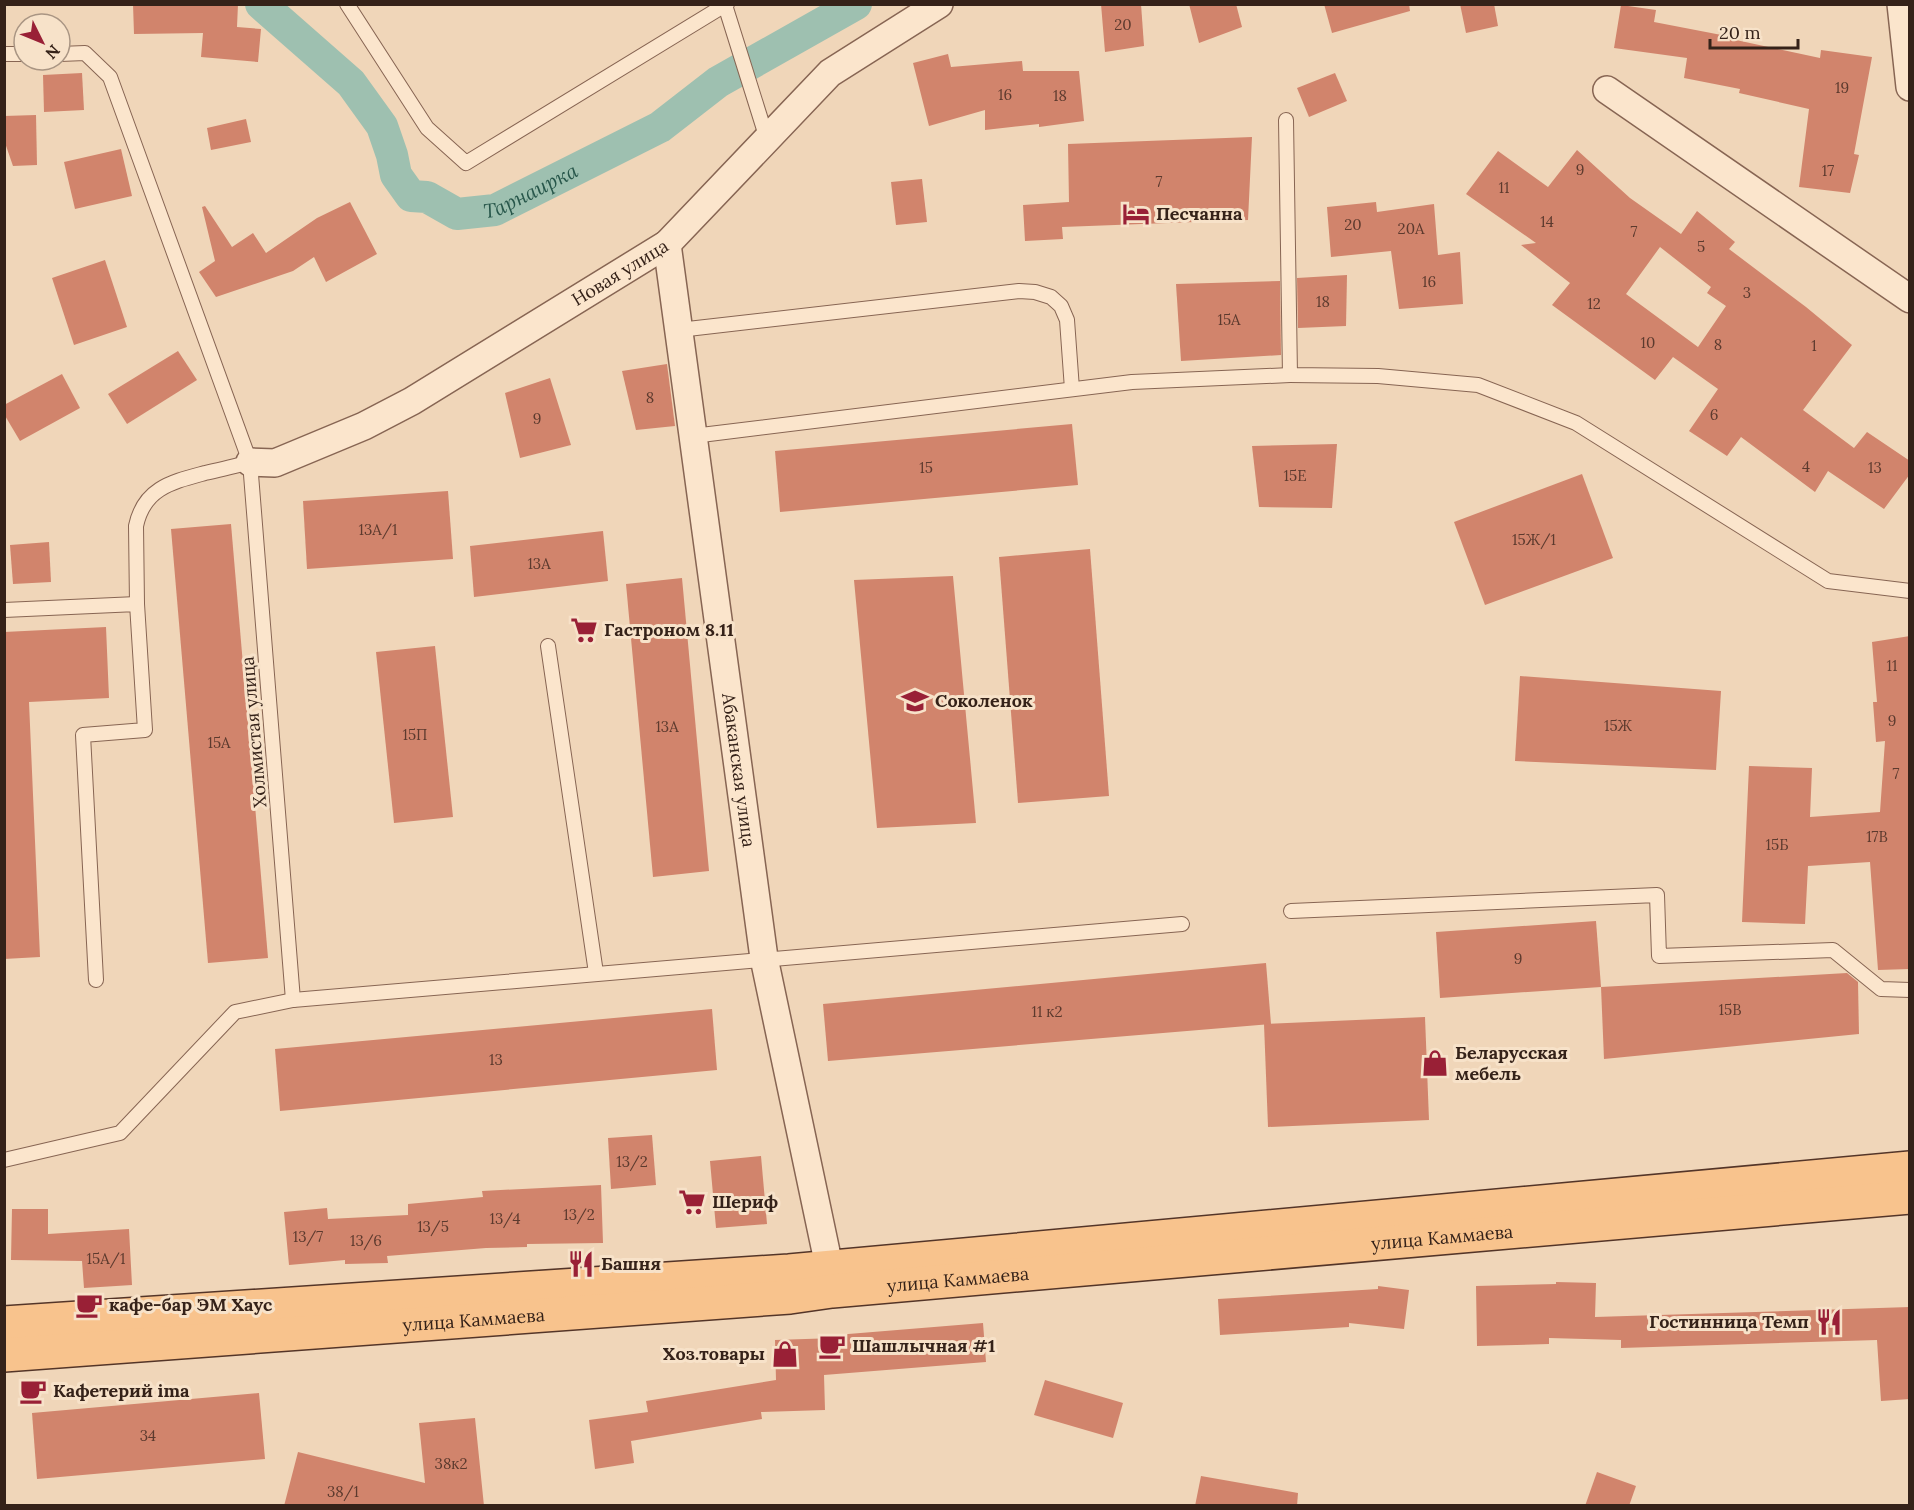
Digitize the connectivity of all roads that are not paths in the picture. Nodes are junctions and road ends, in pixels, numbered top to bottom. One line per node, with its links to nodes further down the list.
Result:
1 (347, 4): 4 (lane)
2 (939, 4): 9 (street, Новая улица)
3 (1901, 4): 6 (street)
4 (726, 5): 9 (lane)
5 (72, 54): 16 (lane, Холмистая улица)
6 (1910, 87)
7 (1607, 90): 11 (street)
8 (1286, 120): 13 (lane)
9 (767, 139): 10 (street, Новая улица)
10 (667, 244): 12 (street, Абаканская улица); 16 (street, Новая улица)
11 (1910, 299)
12 (679, 330): 14 (lane); 15 (street, Абаканская улица)
13 (1290, 375): 14 (lane); 17 (lane)
14 (1072, 389): 15 (lane)
15 (693, 436): 23 (street, Абаканская улица)
16 (250, 462): 18 (lane); 27 (lane, Холмистая улица)
17 (1910, 591)
18 (137, 604): 19 (lane); 25 (lane)
19 (4, 610)
20 (548, 646): 24 (lane)
21 (1291, 911): 26 (lane)
22 (1182, 924): 23 (lane)
23 (764, 958): 24 (lane); 31 (street, Абаканская улица)
24 (596, 973): 27 (lane)
25 (96, 980)
26 (1910, 990)
27 (293, 1000): 28 (lane)
28 (4, 1160)
29 (1910, 1168): 31 (main road, улица Каммаева)
30 (1910, 1197): 31 (main road, улица Каммаева)
31 (831, 1279): 32 (main road, улица Каммаева); 33 (main road, улица Каммаева)
32 (4, 1323)
33 (4, 1355)

